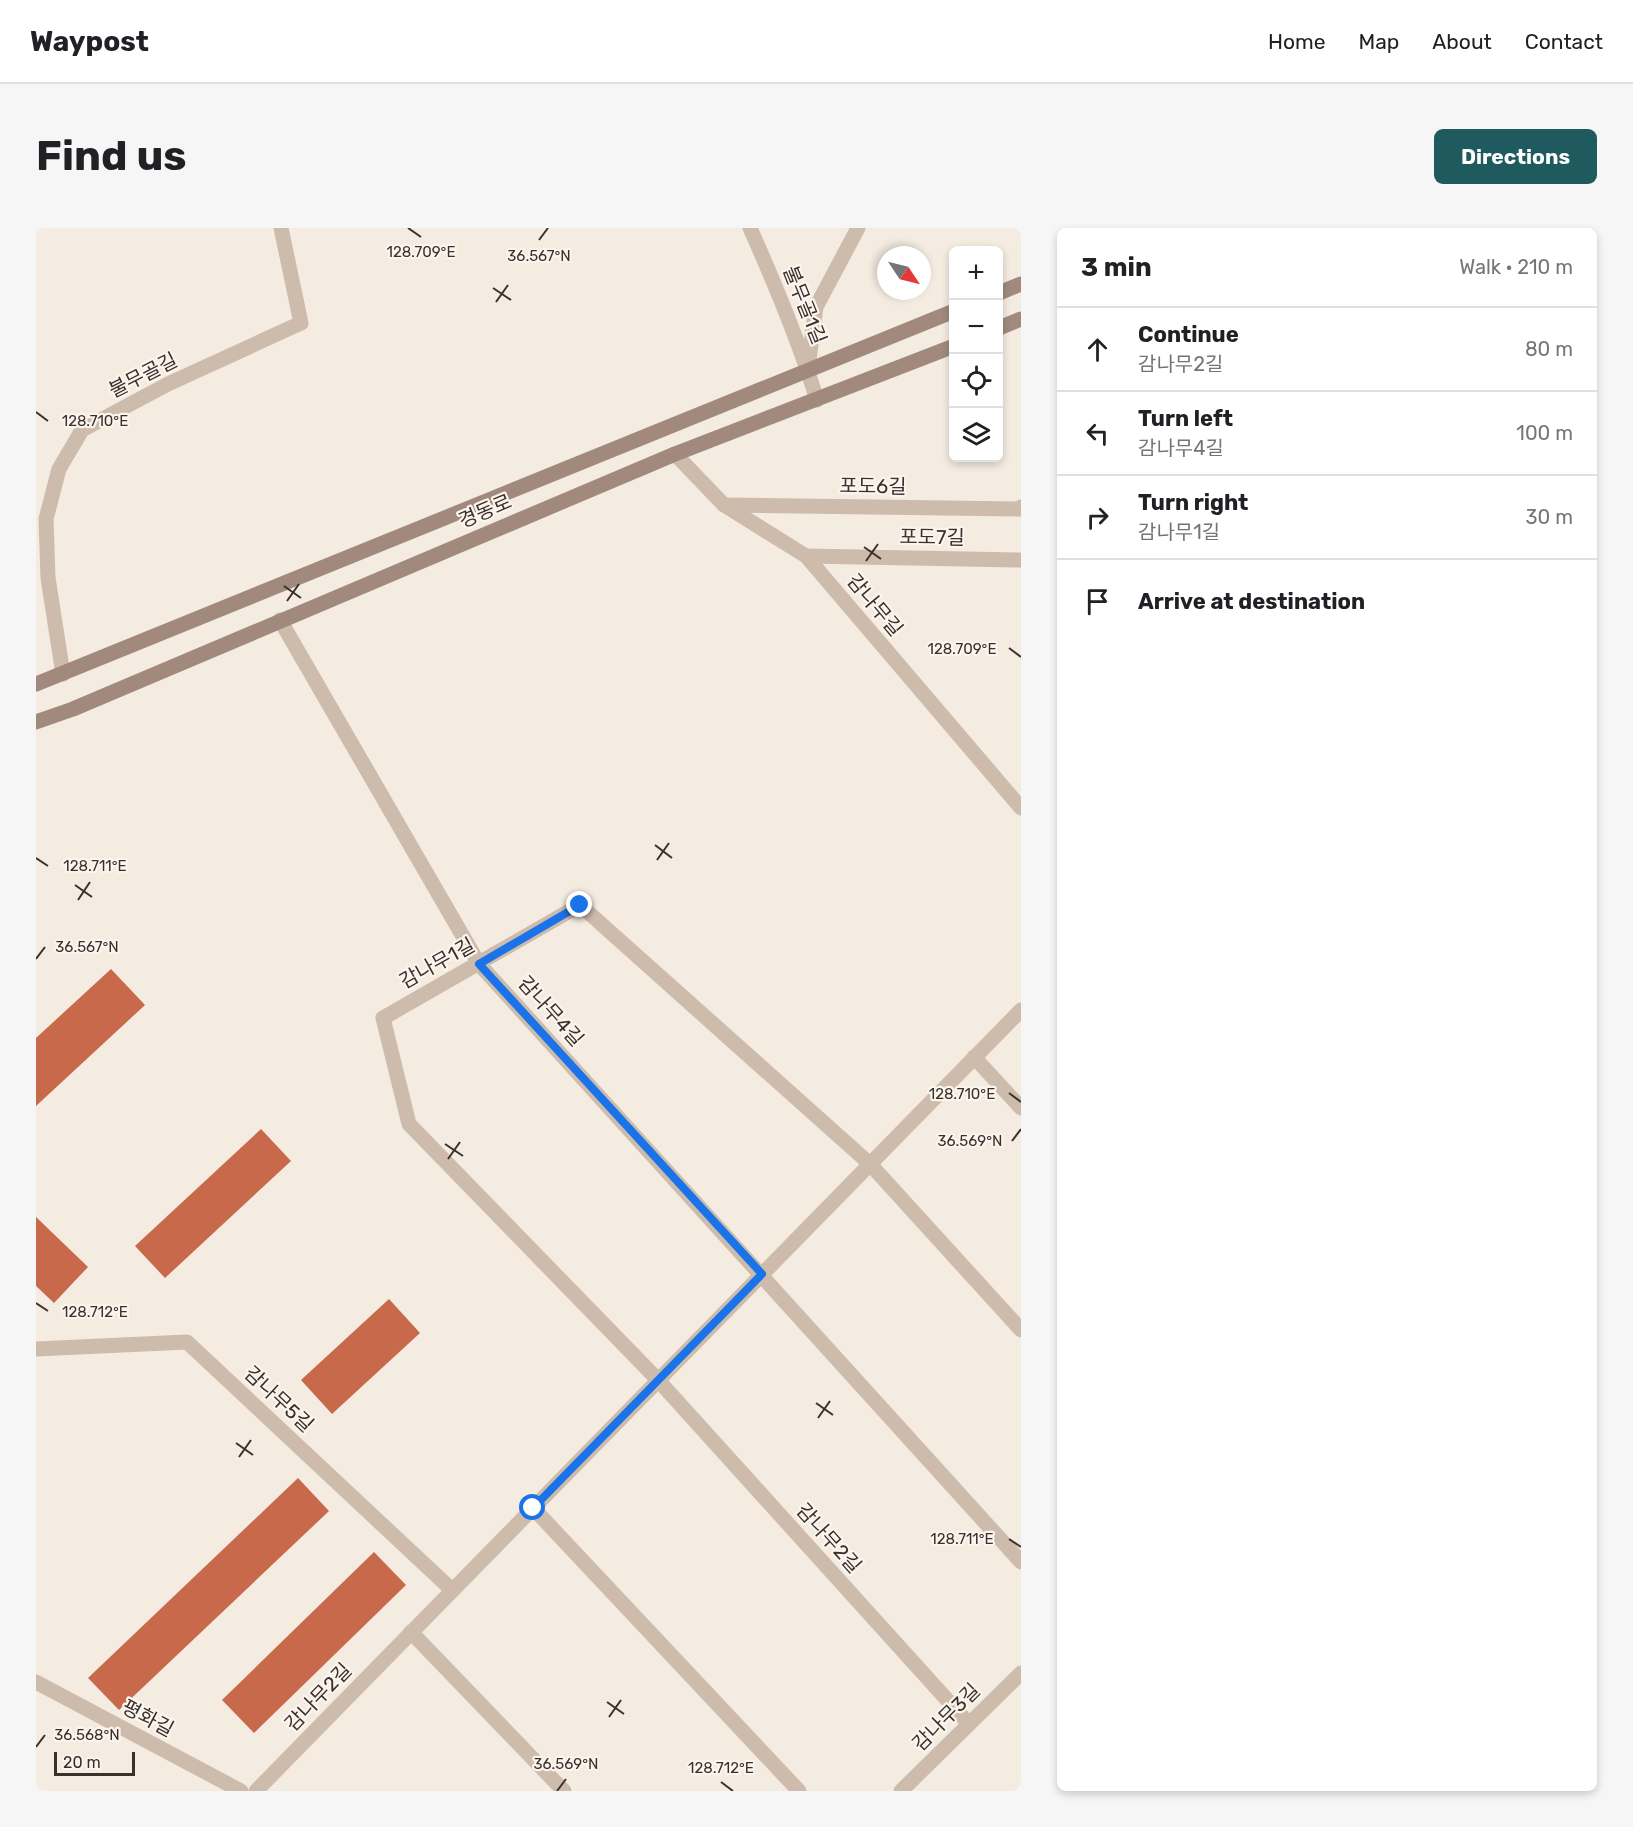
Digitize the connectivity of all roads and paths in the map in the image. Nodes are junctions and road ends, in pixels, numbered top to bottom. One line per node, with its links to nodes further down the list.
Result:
1 (281, 228): 18 (street, 불무골길)
2 (750, 228): 10 (street, 불무골1길)
3 (858, 228): 10 (street)
4 (1021, 284): 5 (street)
5 (1003, 291)
6 (949, 313): 10 (street, 경동로)
7 (1021, 319): 8 (street)
8 (1003, 326)
9 (949, 348): 11 (street, 경동로)
10 (807, 369): 11 (street, 불무골1길); 18 (street, 경동로)
11 (817, 400): 12 (street, 경동로)
12 (675, 454): 13 (street, 감나무길); 17 (street, 경동로)
13 (724, 505): 14 (street, 포도6길); 15 (street, 감나무길)
14 (1021, 507)
15 (806, 556): 16 (street, 포도7길); 21 (street, 감나무길)
16 (1021, 560)
17 (280, 620): 20 (street, 경동로); 22 (street, 감나무4길)
18 (63, 674): 19 (street, 경동로)
19 (36, 684)
20 (36, 722)
21 (1021, 808)
22 (479, 964): 26 (street, 감나무1길); 27 (street, 감나무4길); 30 (street, 감나무1길)
23 (1021, 1010): 24 (street, 감나무2길)
24 (974, 1057): 25 (street); 26 (street, 감나무2길)
25 (1021, 1108)
26 (870, 1164): 27 (street, 감나무2길); 28 (street)
27 (762, 1274): 30 (street, 감나무2길); 32 (street)
28 (1021, 1330)
29 (36, 1349): 33 (street, 감나무5길)
30 (658, 1380): 31 (street, 감나무2길); 37 (street, 감나무2길)
31 (533, 1508): 33 (street, 감나무2길); 41 (street)
32 (1021, 1562)
33 (452, 1590): 34 (street, 감나무2길)
34 (411, 1632): 39 (street, 감나무2길); 40 (street)
35 (1021, 1673): 37 (street, 감나무3길)
36 (36, 1682): 38 (street, 평화길)
37 (969, 1724): 42 (street, 감나무3길)
38 (241, 1791)
39 (256, 1791)
40 (564, 1791)
41 (799, 1791)
42 (901, 1791)

